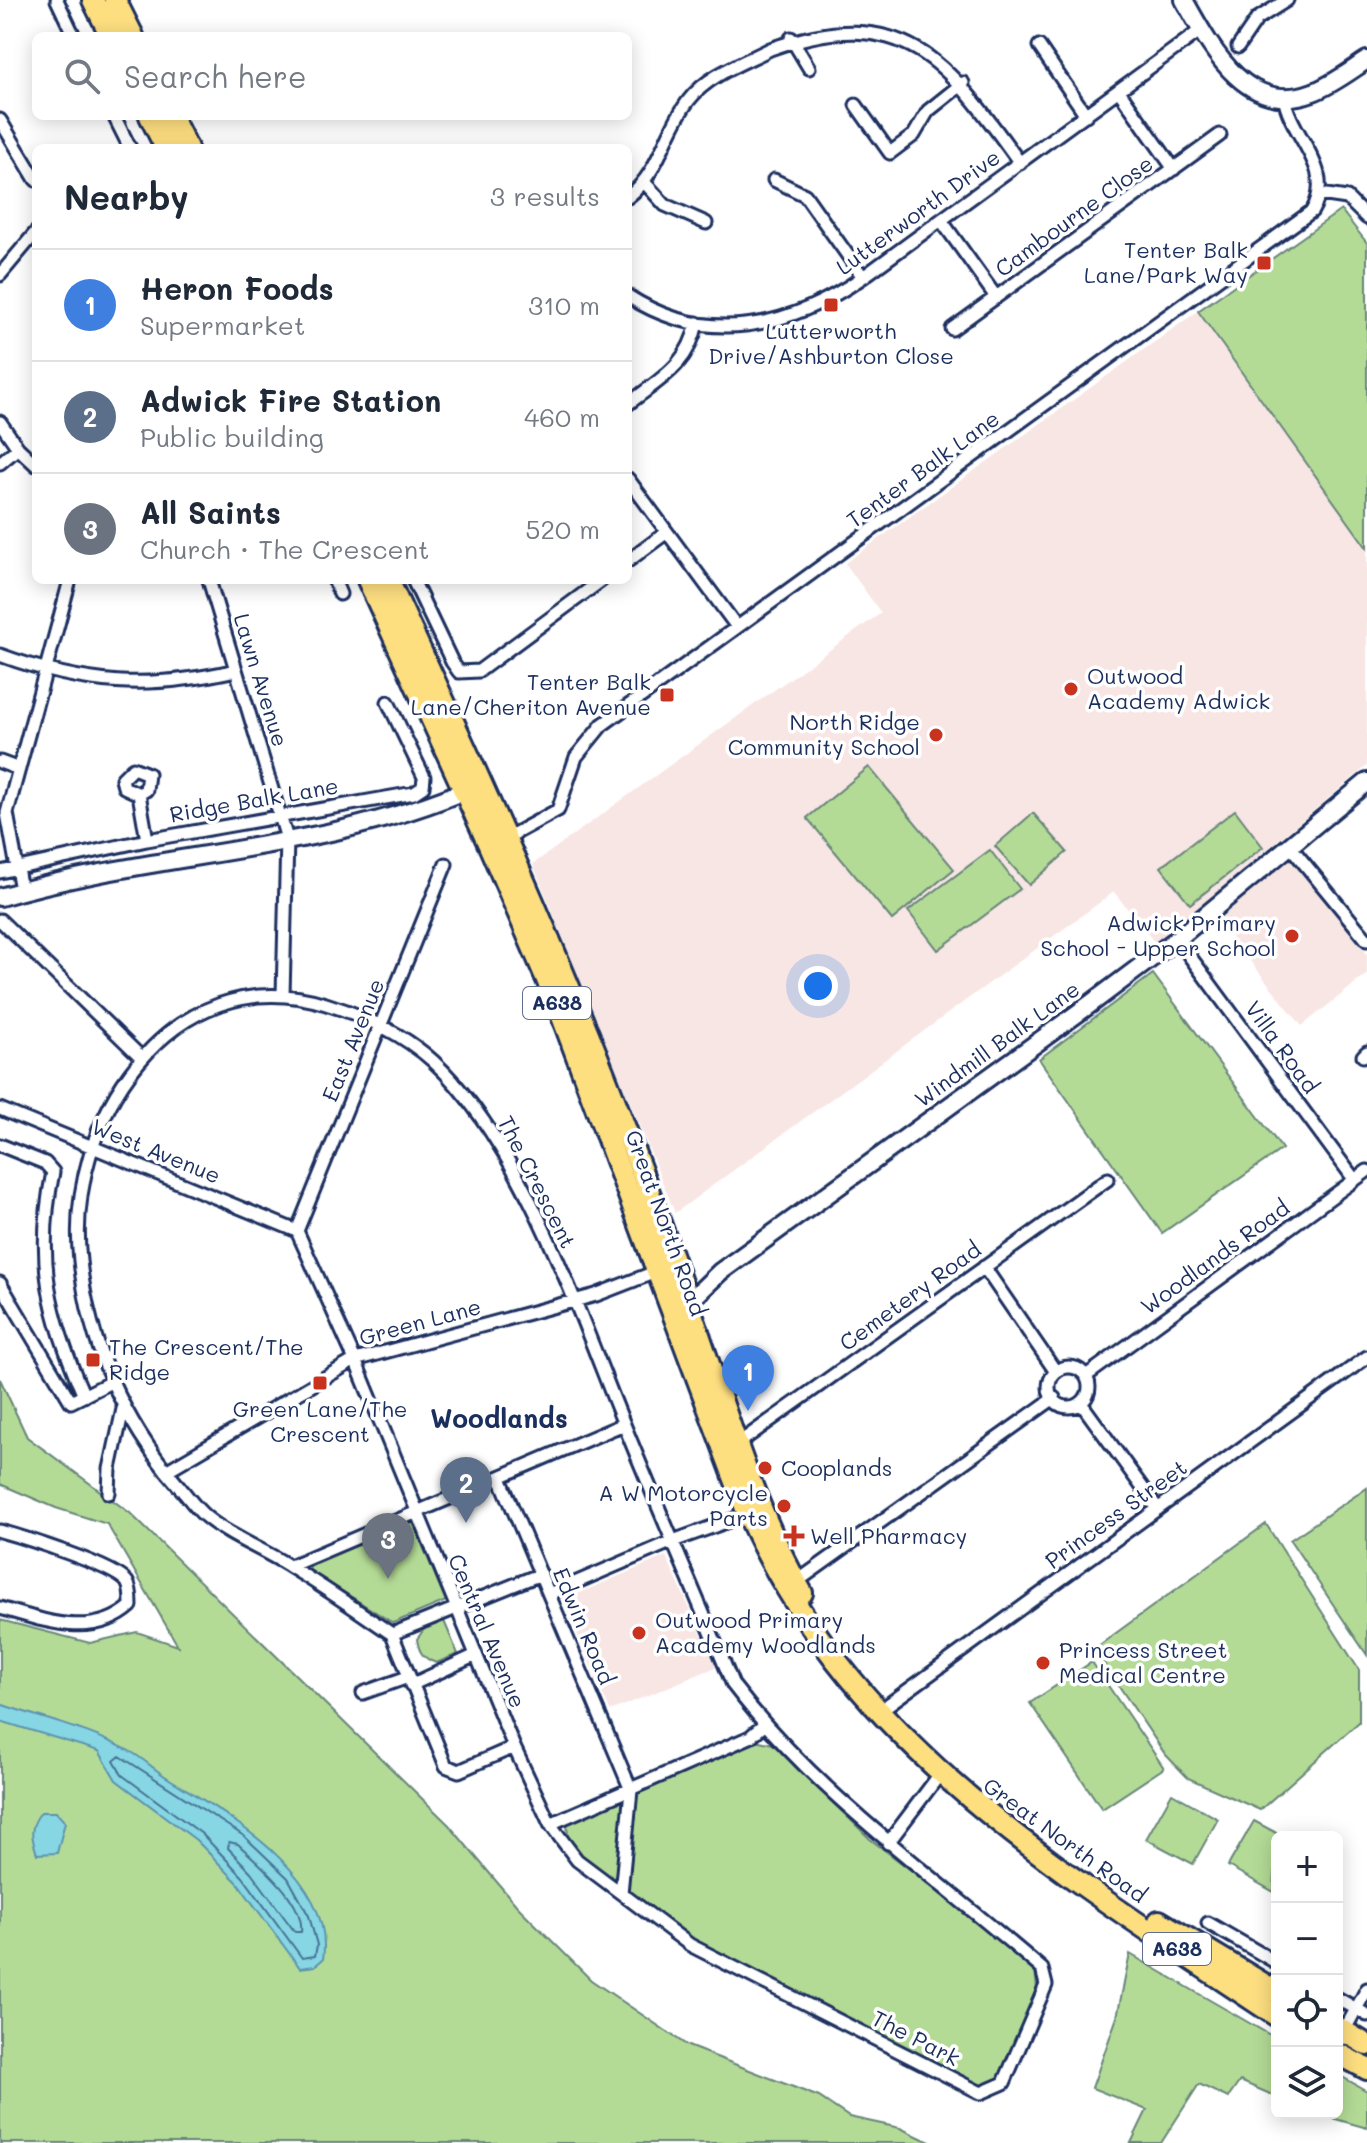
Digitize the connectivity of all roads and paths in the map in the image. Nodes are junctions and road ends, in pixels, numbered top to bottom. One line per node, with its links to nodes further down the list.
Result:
1 (57, 0): 7 (street)
2 (93, 0): 8 (highway)
3 (115, 0): 9 (highway)
4 (1184, 0): 6 (street)
5 (1284, 1): 12 (street)
6 (1201, 30): 16 (street, Lutterworth Drive); 17 (street)
7 (72, 32)
8 (109, 32)
9 (131, 32)
10 (791, 38): 14 (street); 15 (street); 32 (street)
11 (1039, 46): 19 (street)
12 (1238, 47)
13 (1367, 60): 17 (street)
14 (809, 68)
15 (963, 83): 18 (street); 28 (street)
16 (1119, 91): 19 (street, Lutterworth Drive); 29 (street)
17 (1284, 97): 34 (street)
18 (856, 105)
19 (1086, 115): 28 (street, Lutterworth Drive)
20 (0, 120): 30 (street)
21 (116, 120): 25 (street)
22 (152, 120): 26 (highway)
23 (173, 120): 27 (highway)
24 (1220, 135): 29 (street, Cambourne Close)
25 (128, 144)
26 (164, 144)
27 (185, 144)
28 (1020, 163): 36 (street, Lutterworth Drive)
29 (1174, 169): 41 (street, Cambourne Close)
30 (32, 173)
31 (774, 180): 40 (street)
32 (645, 183): 33 (street); 37 (street)
33 (632, 194)
34 (1320, 194): 35 (street); 61 (street, Tenter Balk Lane)
35 (1367, 218)
36 (941, 220): 40 (street, Lutterworth Drive); 41 (street)
37 (706, 223)
38 (32, 237): 39 (street)
39 (0, 275)
40 (863, 277): 43 (street, Lutterworth Drive)
41 (996, 297): 44 (street, Cambourne Close)
42 (632, 298): 43 (street, Lutterworth Drive)
43 (697, 323): 45 (street)
44 (952, 329)
45 (632, 401)
46 (0, 422): 47 (street)
47 (18, 448): 48 (street); 49 (street)
48 (32, 461)
49 (0, 463)
50 (632, 484): 51 (street)
51 (667, 532): 52 (street); 61 (street)
52 (632, 558)
53 (69, 584): 64 (street)
54 (210, 584): 63 (street, Lawn Avenue)
55 (336, 584): 60 (street)
56 (370, 584): 69 (highway, Great North Road / A638)
57 (390, 584): 69 (highway, Great North Road / A638)
58 (415, 584): 59 (street)
59 (592, 584)
60 (340, 594)
61 (737, 627): 73 (street, Tenter Balk Lane)
62 (0, 655): 64 (street)
63 (236, 670): 64 (street); 71 (street, Lawn Avenue)
64 (45, 671): 67 (street)
65 (388, 702): 71 (street, Ridge Balk Lane)
66 (0, 762): 67 (street)
67 (19, 769): 79 (street)
68 (1367, 782): 76 (street, Windmill Balk Lane)
69 (473, 787): 72 (highway, Great North Road / A638); 73 (highway, Great North Road / A638); 74 (street, Ridge Balk Lane)
70 (139, 794): 75 (street)
71 (283, 818): 74 (street, Lawn Avenue); 75 (street, Ridge Balk Lane)
72 (483, 831): 73 (street); 77 (highway, Great North Road / A638)
73 (507, 837): 77 (street, Tenter Balk Lane); 99 (highway, Great North Road / A638)
74 (287, 839): 81 (street, Ridge Balk Lane); 86 (street, Lawn Avenue)
75 (147, 840): 79 (street, Ridge Balk Lane)
76 (1290, 846): 84 (street, Windmill Balk Lane); 85 (street)
77 (494, 856): 97 (highway, Great North Road / A638)
78 (446, 864): 87 (street, East Avenue)
79 (15, 867): 80 (street, Ridge Balk Lane); 81 (street)
80 (0, 872)
81 (21, 890): 82 (street, Ridge Balk Lane)
82 (0, 897)
83 (0, 920): 88 (street)
84 (1177, 939): 94 (street, Villa Road); 98 (street, Windmill Balk Lane)
85 (1367, 940)
86 (283, 995): 87 (street, The Crescent); 88 (street, The Crescent)
87 (380, 1026): 95 (street, East Avenue); 101 (street, The Crescent)
88 (141, 1057): 91 (street, The Crescent)
89 (0, 1109): 91 (street, West Avenue)
90 (0, 1145): 108 (street)
91 (94, 1148): 95 (street, West Avenue); 107 (street, The Crescent)
92 (1367, 1171): 94 (street, Woodlands Road)
93 (1108, 1179): 96 (street, Cemetery Road)
94 (1354, 1179): 106 (street, Woodlands Road)
95 (297, 1231): 104 (street, Central Avenue)
96 (984, 1267): 105 (street); 113 (street, Cemetery Road)
97 (658, 1271): 99 (street); 101 (street, Green Lane); 119 (highway, Great North Road / A638)
98 (720, 1272): 99 (street, Windmill Balk Lane); 102 (street, Windmill Balk Lane)
99 (680, 1279): 102 (highway, Great North Road / A638)
100 (0, 1283): 108 (street)
101 (574, 1301): 104 (street, Green Lane); 112 (street, The Crescent)
102 (688, 1303): 113 (highway, Great North Road / A638)
103 (1367, 1357): 117 (street, Princess Street)
104 (355, 1360): 114 (street, Green Lane); 118 (street, Central Avenue)
105 (1056, 1372): 106 (street); 109 (street)
106 (1086, 1376): 110 (street)
107 (111, 1382): 108 (street); 111 (street, The Crescent)
108 (84, 1396)
109 (1054, 1398): 110 (street); 124 (street)
110 (1081, 1403): 117 (street)
111 (123, 1409): 114 (street, The Crescent); 116 (street)
112 (624, 1424): 115 (street); 121 (street, The Crescent)
113 (736, 1445): 124 (highway, Great North Road / A638)
114 (166, 1471): 122 (street, The Crescent)
115 (500, 1478): 118 (street); 123 (street, Edwin Road)
116 (109, 1493)
117 (1158, 1509): 132 (street, Princess Street)
118 (417, 1514): 122 (street); 127 (street, Central Avenue)
119 (748, 1514): 121 (street); 124 (highway, Great North Road / A638)
120 (0, 1531): 126 (street)
121 (673, 1541): 125 (street); 133 (street, The Crescent)
122 (290, 1566): 128 (street, The Crescent)
123 (541, 1574): 125 (street, Edwin Road); 127 (street)
124 (790, 1585): 132 (highway, Great North Road / A638); 135 (highway, Great North Road / A638)
125 (549, 1594): 136 (street, Edwin Road)
126 (0, 1608)
127 (455, 1608): 128 (street); 129 (street, Central Avenue)
128 (392, 1634): 130 (street)
129 (476, 1655): 130 (street); 134 (street, Central Avenue)
130 (409, 1681): 131 (street); 134 (street)
131 (363, 1693)
132 (889, 1704): 142 (highway, Great North Road / A638)
133 (764, 1725): 136 (street); 138 (street, The Park)
134 (514, 1747): 137 (street, Central Avenue)
135 (940, 1774): 138 (street); 145 (highway, Great North Road / A638)
136 (631, 1790): 137 (street); 139 (street)
137 (550, 1824): 139 (street, The Park)
138 (888, 1843): 139 (street, The Park)
139 (621, 1893)
140 (1208, 1923): 141 (street)
141 (1271, 1960)
142 (1271, 1988)
143 (1367, 1989): 146 (street)
144 (1343, 2001): 146 (street)
145 (1271, 2012)
146 (1362, 2012): 147 (street)
147 (1343, 2030)
148 (1343, 2036): 149 (highway)
149 (1367, 2045)
150 (1343, 2056): 151 (highway)
151 (1367, 2069)

